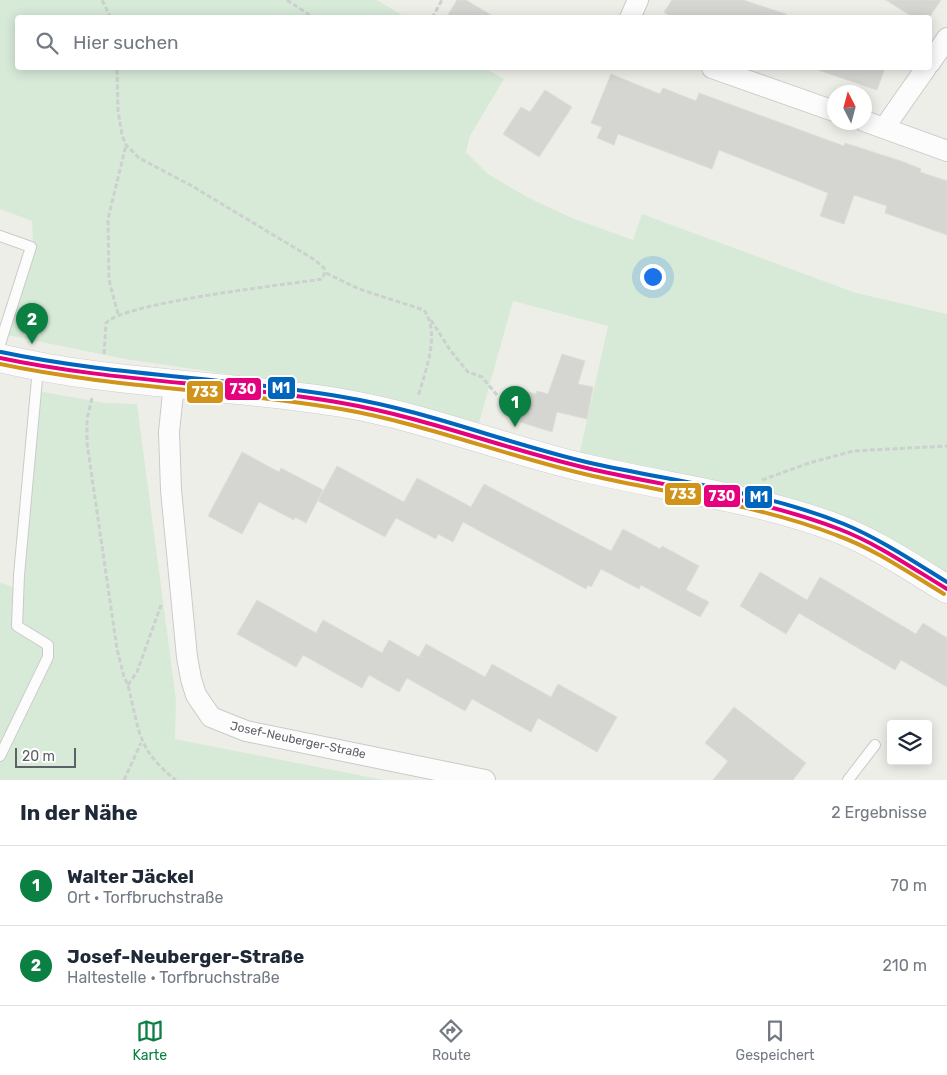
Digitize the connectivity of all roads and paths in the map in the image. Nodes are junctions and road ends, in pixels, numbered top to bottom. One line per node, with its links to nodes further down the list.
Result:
1 (102, 0): 5 (path)
2 (286, 0): 6 (path)
3 (442, 0): 7 (path)
4 (638, 0): 8 (street)
5 (110, 15)
6 (309, 15)
7 (434, 15)
8 (631, 15)
9 (947, 38): 10 (street)
10 (932, 60)
11 (117, 70): 17 (path)
12 (718, 70): 14 (street)
13 (925, 70): 16 (street)
14 (827, 109)
15 (872, 124): 16 (street)
16 (884, 128): 18 (street)
17 (126, 144): 20 (path); 21 (path)
18 (947, 151)
19 (0, 236): 23 (lane)
20 (325, 272): 21 (path); 22 (path)
21 (118, 314): 26 (path)
22 (429, 317): 28 (path); 29 (path)
23 (0, 344)
24 (0, 358): 25 (main road)
25 (38, 367): 26 (main road); 37 (lane)
26 (101, 377): 27 (main road); 34 (path)
27 (174, 383): 29 (main road); 33 (street, Josef-Neuberger-Straße)
28 (497, 395)
29 (412, 419): 31 (main road)
30 (947, 446): 31 (path)
31 (752, 505): 32 (main road)
32 (947, 589)
33 (181, 599): 34 (path); 40 (street, Josef-Neuberger-Straße)
34 (128, 685): 35 (path)
35 (142, 743): 38 (path); 39 (path)
36 (875, 744): 41 (lane)
37 (0, 756)
38 (124, 780)
39 (176, 780)
40 (485, 780)
41 (848, 780)

